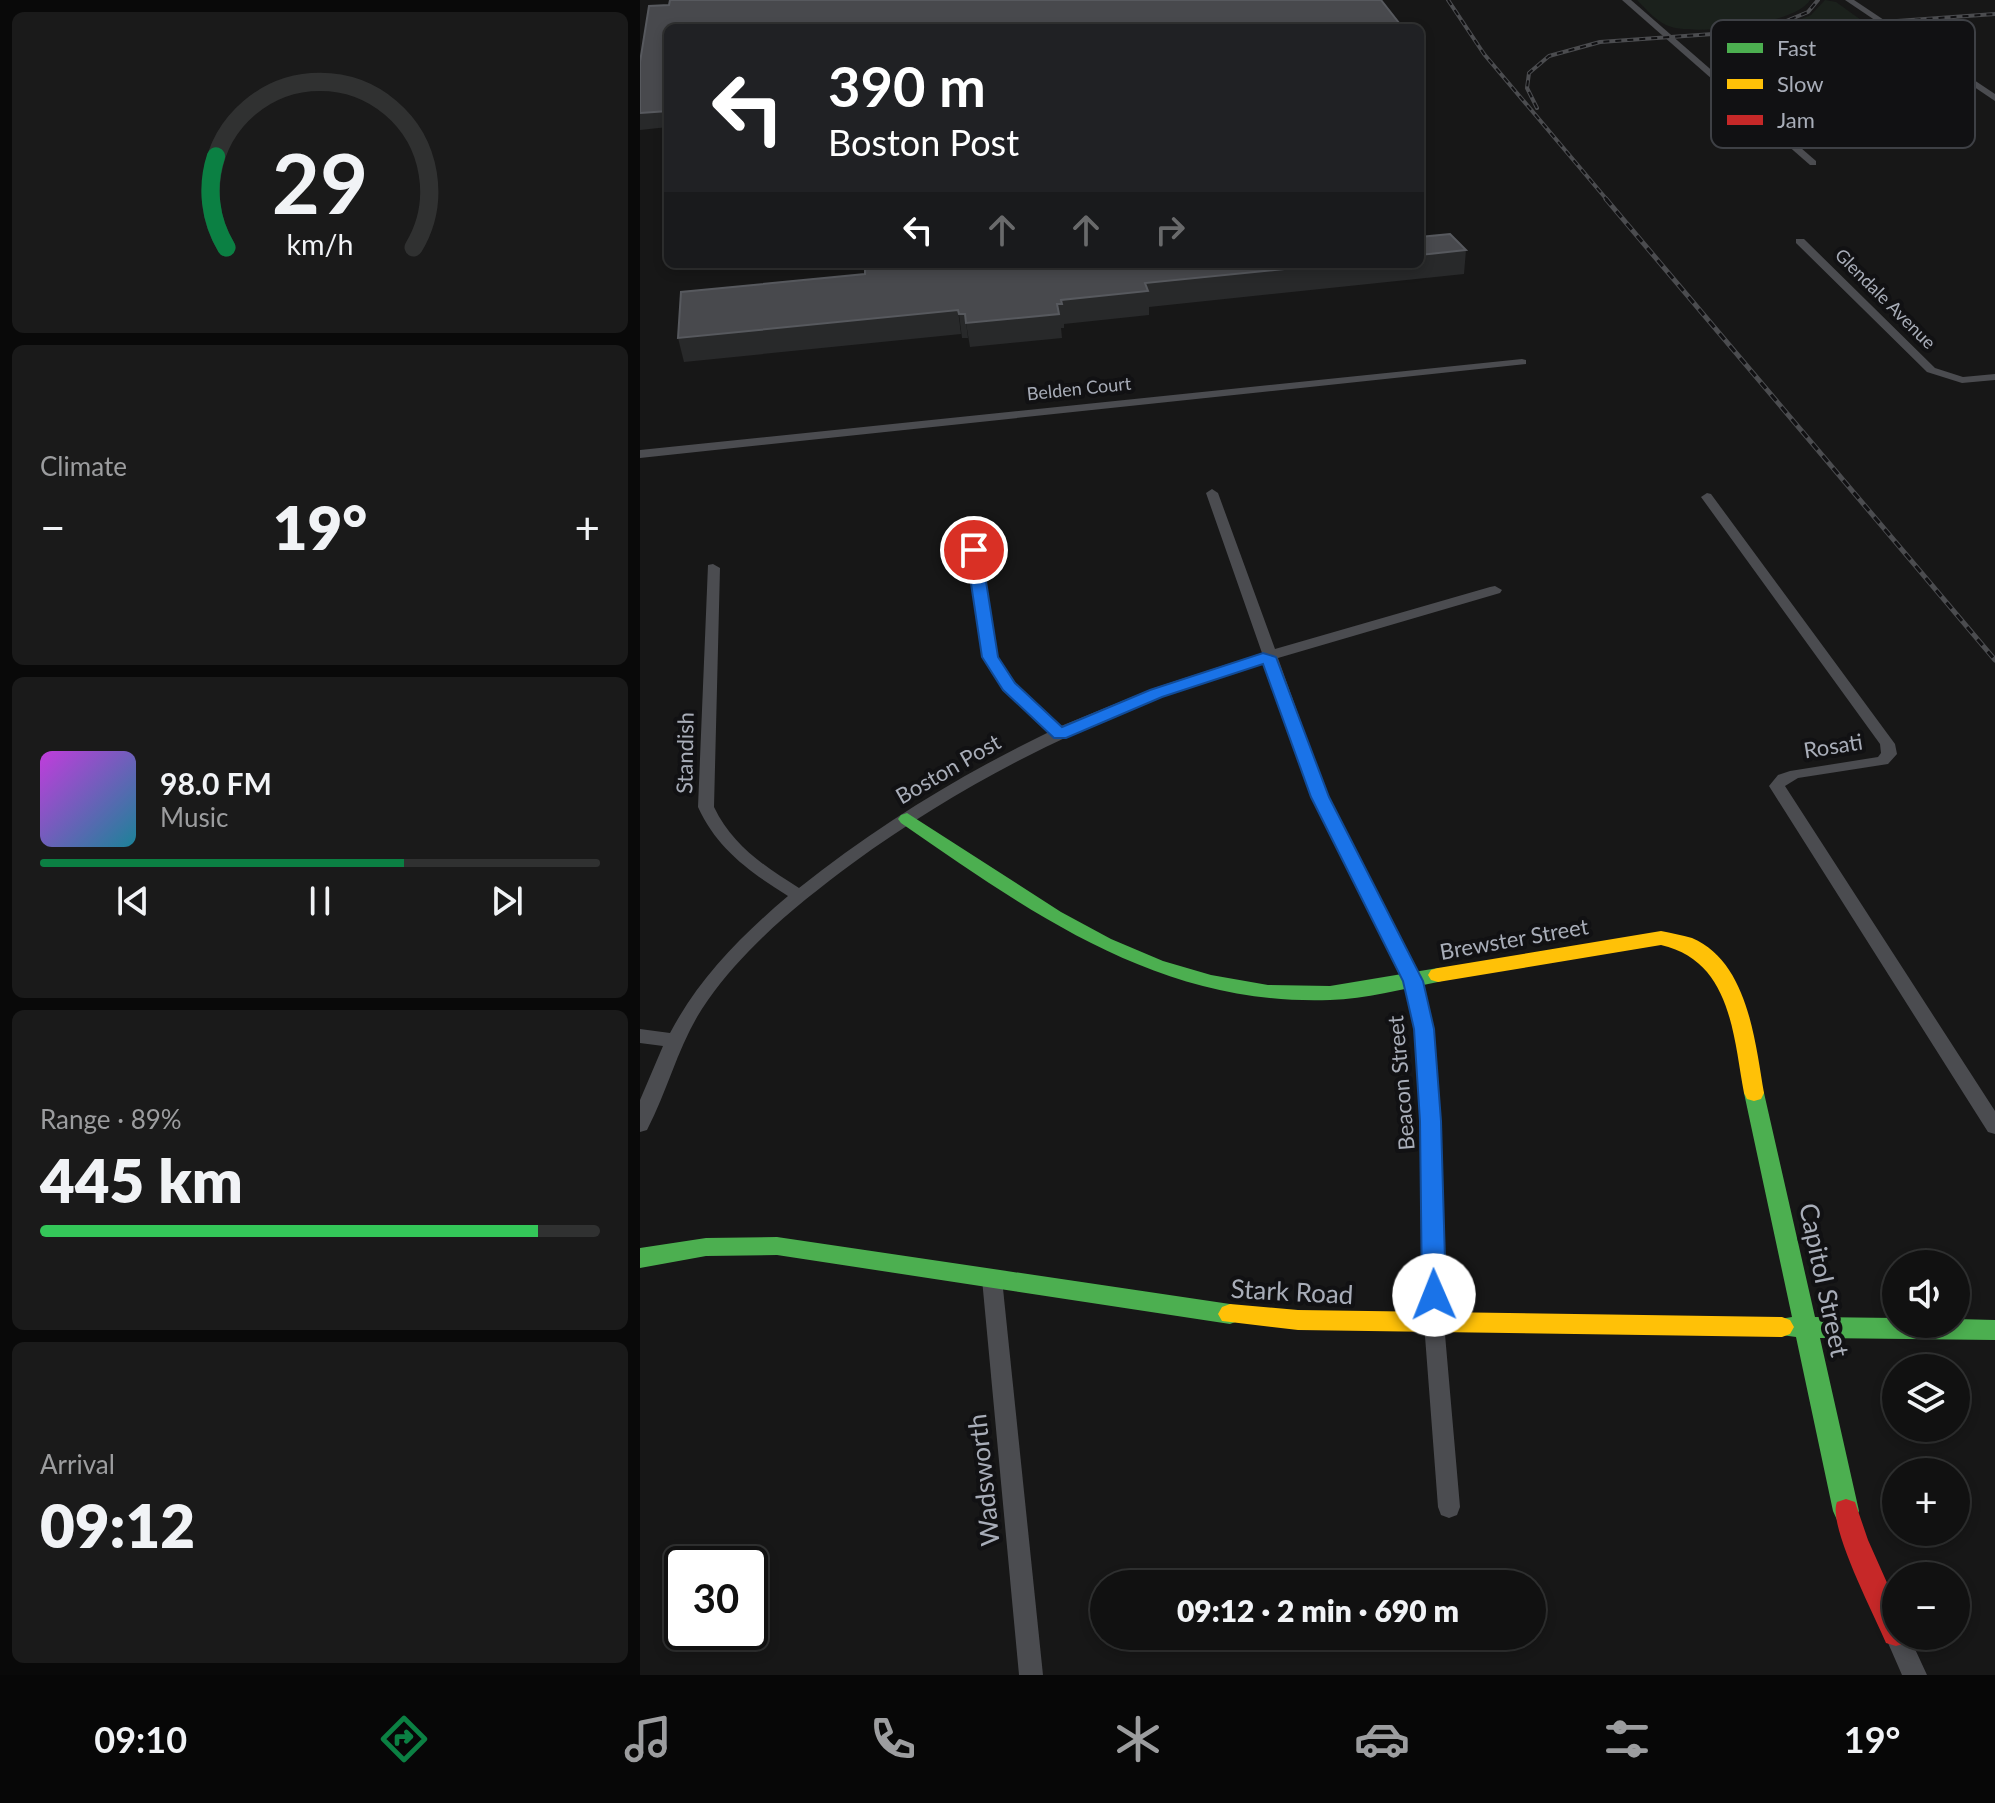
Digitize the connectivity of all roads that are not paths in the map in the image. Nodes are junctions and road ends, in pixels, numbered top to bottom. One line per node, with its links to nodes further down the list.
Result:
1 (1626, 0): 4 (street)
2 (1849, 0): 3 (street)
3 (1879, 20)
4 (1711, 74)
5 (1975, 85): 6 (street)
6 (1995, 98)
7 (1796, 148): 8 (street)
8 (1813, 163)
9 (1800, 241): 11 (street, Glendale Avenue)
10 (1522, 362): 12 (street, Belden Court)
11 (1995, 377)
12 (640, 454)
13 (1212, 493): 18 (street, Beacon Street)
14 (1707, 497): 27 (street, Rosati)
15 (970, 520): 19 (street)
16 (713, 568): 21 (street, Standish)
17 (1495, 590): 18 (street, Boston Post)
18 (1268, 657): 19 (street, Boston Post); 23 (street, Beacon Street)
19 (1060, 734): 20 (street, Boston Post)
20 (907, 819): 21 (street, Boston Post); 23 (street, Brewster Street)
21 (800, 896): 25 (street, Boston Post)
22 (1695, 944): 23 (street, Brewster Street); 31 (street, Capitol Street)
23 (1413, 981): 30 (street, Beacon Street)
24 (640, 1036): 25 (street)
25 (677, 1041): 26 (street, Boston Post)
26 (640, 1125)
27 (1995, 1127)
28 (640, 1258): 29 (street, Stark Road)
29 (992, 1279): 30 (street, Stark Road); 36 (street, Wadsworth)
30 (1434, 1323): 31 (street, Stark Road); 33 (street, Beacon Street)
31 (1805, 1328): 32 (street, Stark Road); 34 (street, Capitol Street)
32 (1995, 1330)
33 (1449, 1507)
34 (1882, 1602)
35 (1904, 1650): 37 (street, Capitol Street)
36 (1031, 1675)
37 (1915, 1675)

